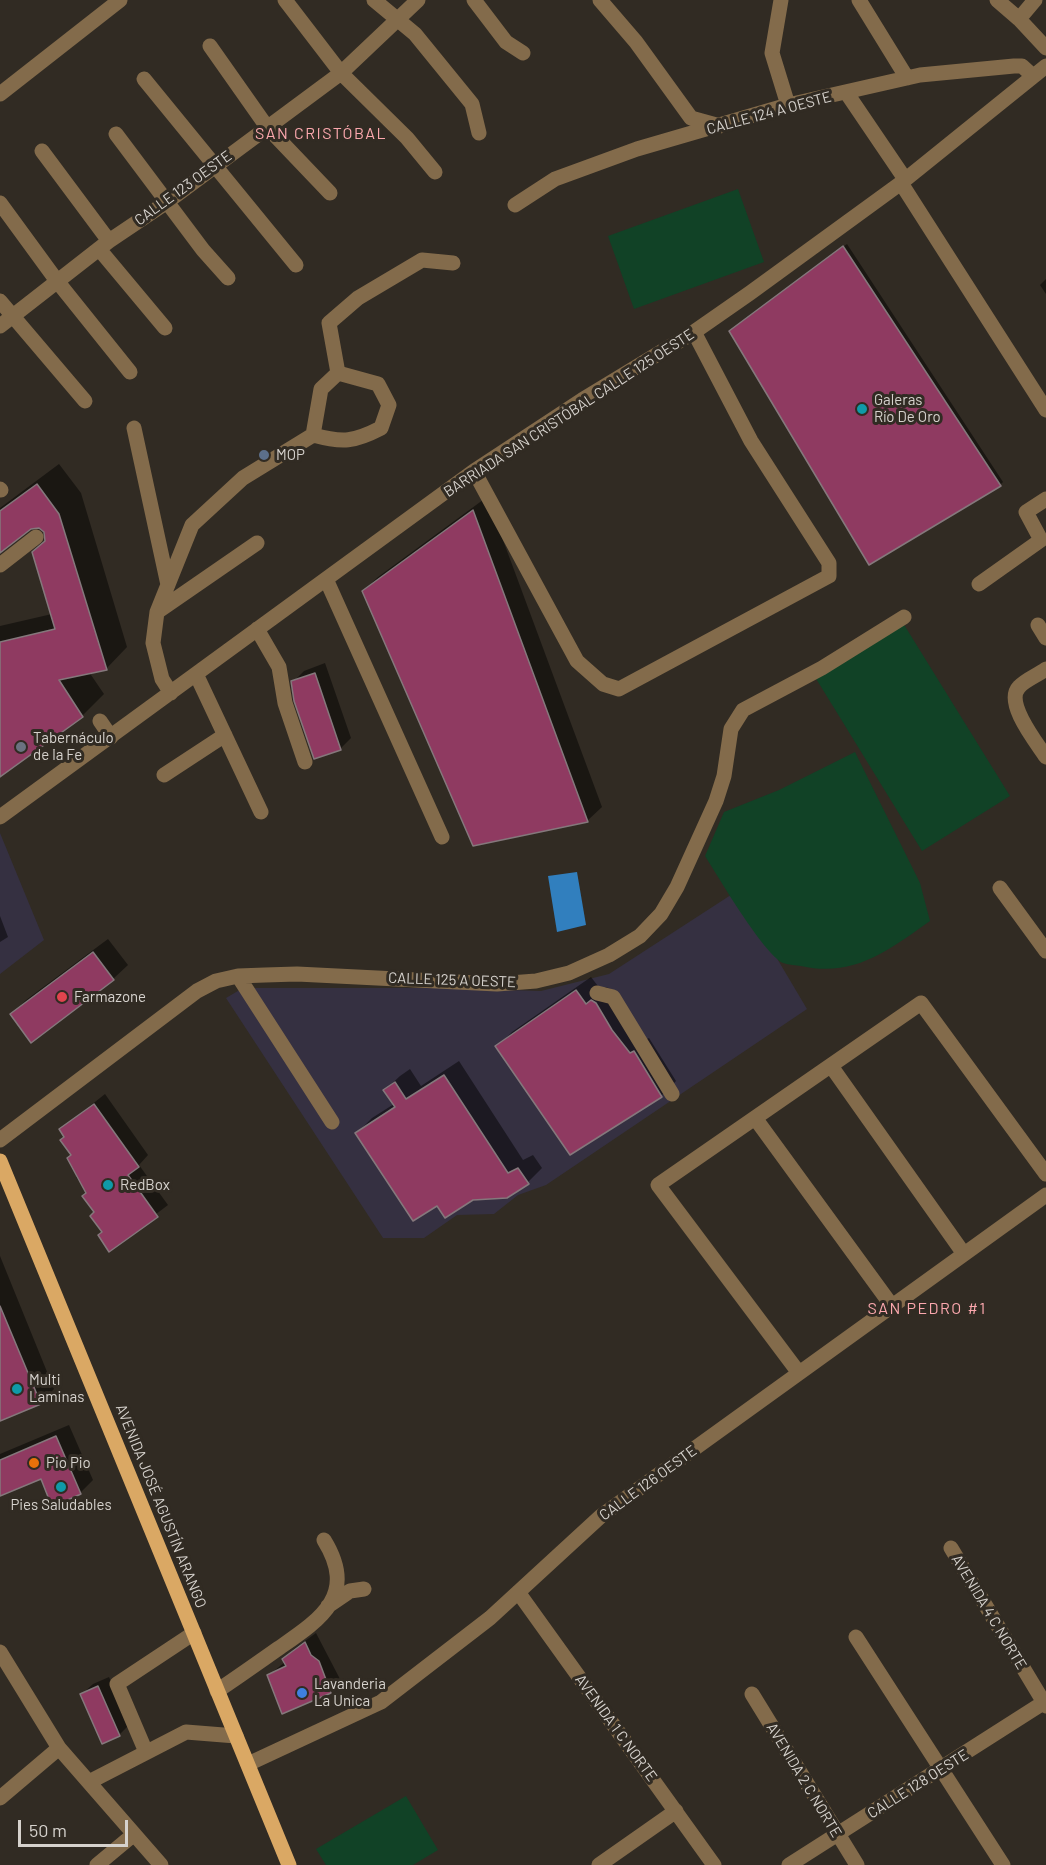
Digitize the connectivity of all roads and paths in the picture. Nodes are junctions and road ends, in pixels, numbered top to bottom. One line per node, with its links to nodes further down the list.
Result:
1 (120, 0): 22 (street)
2 (285, 0): 17 (street)
3 (374, 0): 12 (street)
4 (418, 0): 12 (street, CALLE 123 OESTE)
5 (474, 0): 15 (street)
6 (600, 0): 25 (street)
7 (782, 0): 23 (street)
8 (859, 0): 19 (street)
9 (996, 0): 11 (street)
10 (1035, 0): 11 (street)
11 (1019, 19): 14 (street)
12 (398, 21): 17 (street, CALLE 123 OESTE); 26 (street)
13 (210, 46): 24 (street)
14 (1046, 48)
15 (523, 53)
16 (1046, 66): 18 (street, BARRIADA SAN CRISTÓBAL CALLE 125 OESTE)
17 (341, 73): 24 (street, CALLE 123 OESTE); 30 (street)
18 (1033, 76): 19 (street, CALLE 124 A OESTE); 31 (street, BARRIADA SAN CRISTÓBAL CALLE 125 OESTE)
19 (907, 78): 21 (street, CALLE 124 A OESTE)
20 (144, 79): 29 (street)
21 (846, 92): 23 (street, CALLE 124 A OESTE); 31 (street)
22 (0, 94)
23 (788, 105): 25 (street, CALLE 124 A OESTE)
24 (267, 126): 29 (street, CALLE 123 OESTE); 32 (street)
25 (720, 126): 35 (street, CALLE 124 A OESTE)
26 (479, 133)
27 (116, 134): 33 (street)
28 (42, 151): 36 (street)
29 (215, 166): 33 (street, CALLE 123 OESTE); 38 (street)
30 (435, 172)
31 (903, 181): 44 (street, BARRIADA SAN CRISTÓBAL CALLE 125 OESTE); 48 (street)
32 (330, 192)
33 (167, 202): 36 (street, CALLE 123 OESTE); 39 (street)
34 (0, 203): 40 (street)
35 (515, 205)
36 (104, 245): 40 (street, CALLE 123 OESTE); 43 (street)
37 (453, 263): 46 (street)
38 (296, 265)
39 (228, 278)
40 (57, 281): 42 (street, CALLE 123 OESTE); 45 (street)
41 (0, 301): 42 (street)
42 (6, 321): 47 (street)
43 (165, 328)
44 (694, 332): 51 (street, BARRIADA SAN CRISTÓBAL CALLE 125 OESTE); 51 (street)
45 (130, 372)
46 (338, 373): 50 (street); 50 (street)
47 (85, 401)
48 (1046, 411)
49 (134, 428): 58 (street)
50 (313, 435): 58 (street)
51 (474, 471): 56 (street, BARRIADA SAN CRISTÓBAL CALLE 125 OESTE)
52 (1046, 499): 57 (street)
53 (36, 537): 55 (street)
54 (257, 543): 59 (street)
55 (0, 565)
56 (326, 579): 62 (street, BARRIADA SAN CRISTÓBAL CALLE 125 OESTE); 75 (street)
57 (979, 584)
58 (168, 585): 59 (street)
59 (157, 612): 66 (street)
60 (904, 617): 78 (street, CALLE 125 A OESTE)
61 (1038, 625): 63 (street)
62 (257, 629): 65 (street, BARRIADA SAN CRISTÓBAL CALLE 125 OESTE); 71 (street)
63 (1046, 638)
64 (1046, 669): 70 (street)
65 (196, 674): 66 (street, BARRIADA SAN CRISTÓBAL CALLE 125 OESTE); 68 (street)
66 (171, 693): 69 (street, BARRIADA SAN CRISTÓBAL CALLE 125 OESTE)
67 (100, 721): 69 (street)
68 (225, 735): 72 (street); 73 (street)
69 (111, 737): 74 (street, BARRIADA SAN CRISTÓBAL CALLE 125 OESTE)
70 (1046, 757)
71 (305, 762)
72 (164, 775)
73 (261, 812)
74 (0, 817)
75 (442, 837)
76 (1000, 888): 77 (street)
77 (1046, 951)
78 (238, 976): 83 (street); 84 (street, CALLE 125 A OESTE)
79 (597, 993): 81 (street)
80 (831, 1066): 82 (street); 86 (street); 88 (street)
81 (672, 1094)
82 (755, 1118): 89 (street); 90 (street)
83 (332, 1122)
84 (0, 1140)
85 (0, 1161): 96 (main road, AVENIDA JOSÉ AGUSTÍN ARANGO)
86 (1046, 1174)
87 (1046, 1195): 88 (street, CALLE 126 OESTE)
88 (964, 1254): 89 (street, CALLE 126 OESTE)
89 (892, 1306): 90 (street, CALLE 126 OESTE)
90 (799, 1373): 94 (street, CALLE 126 OESTE)
91 (324, 1540): 95 (street)
92 (951, 1548): 101 (street, AVENIDA 4 C NORTE)
93 (364, 1589): 95 (street)
94 (518, 1592): 105 (street, CALLE 126 OESTE); 109 (street, AVENIDA 1 C NORTE)
95 (328, 1606): 99 (street)
96 (194, 1633): 99 (main road, AVENIDA JOSÉ AGUSTÍN ARANGO); 104 (street)
97 (856, 1637): 106 (street)
98 (0, 1652): 103 (street)
99 (217, 1691): 102 (main road, AVENIDA JOSÉ AGUSTÍN ARANGO)
100 (752, 1694): 110 (street, AVENIDA 2 C NORTE)
101 (1045, 1703): 106 (street, CALLE 128 OESTE)
102 (236, 1736): 104 (street); 105 (main road, AVENIDA JOSÉ AGUSTÍN ARANGO)
103 (59, 1748): 107 (street); 108 (street)
104 (146, 1752): 107 (street)
105 (248, 1764): 114 (main road, AVENIDA JOSÉ AGUSTÍN ARANGO)
106 (942, 1769): 110 (street, CALLE 128 OESTE); 119 (street)
107 (89, 1782): 111 (street)
108 (0, 1798)
109 (676, 1811): 115 (street); 116 (street, AVENIDA 1 C NORTE)
110 (838, 1834): 117 (street, CALLE 128 OESTE); 118 (street, AVENIDA 2 C NORTE)
111 (133, 1835): 112 (street); 113 (street)
112 (96, 1865)
113 (161, 1865)
114 (289, 1865)
115 (599, 1865)
116 (714, 1865)
117 (789, 1865)
118 (857, 1865)
119 (1003, 1865)

